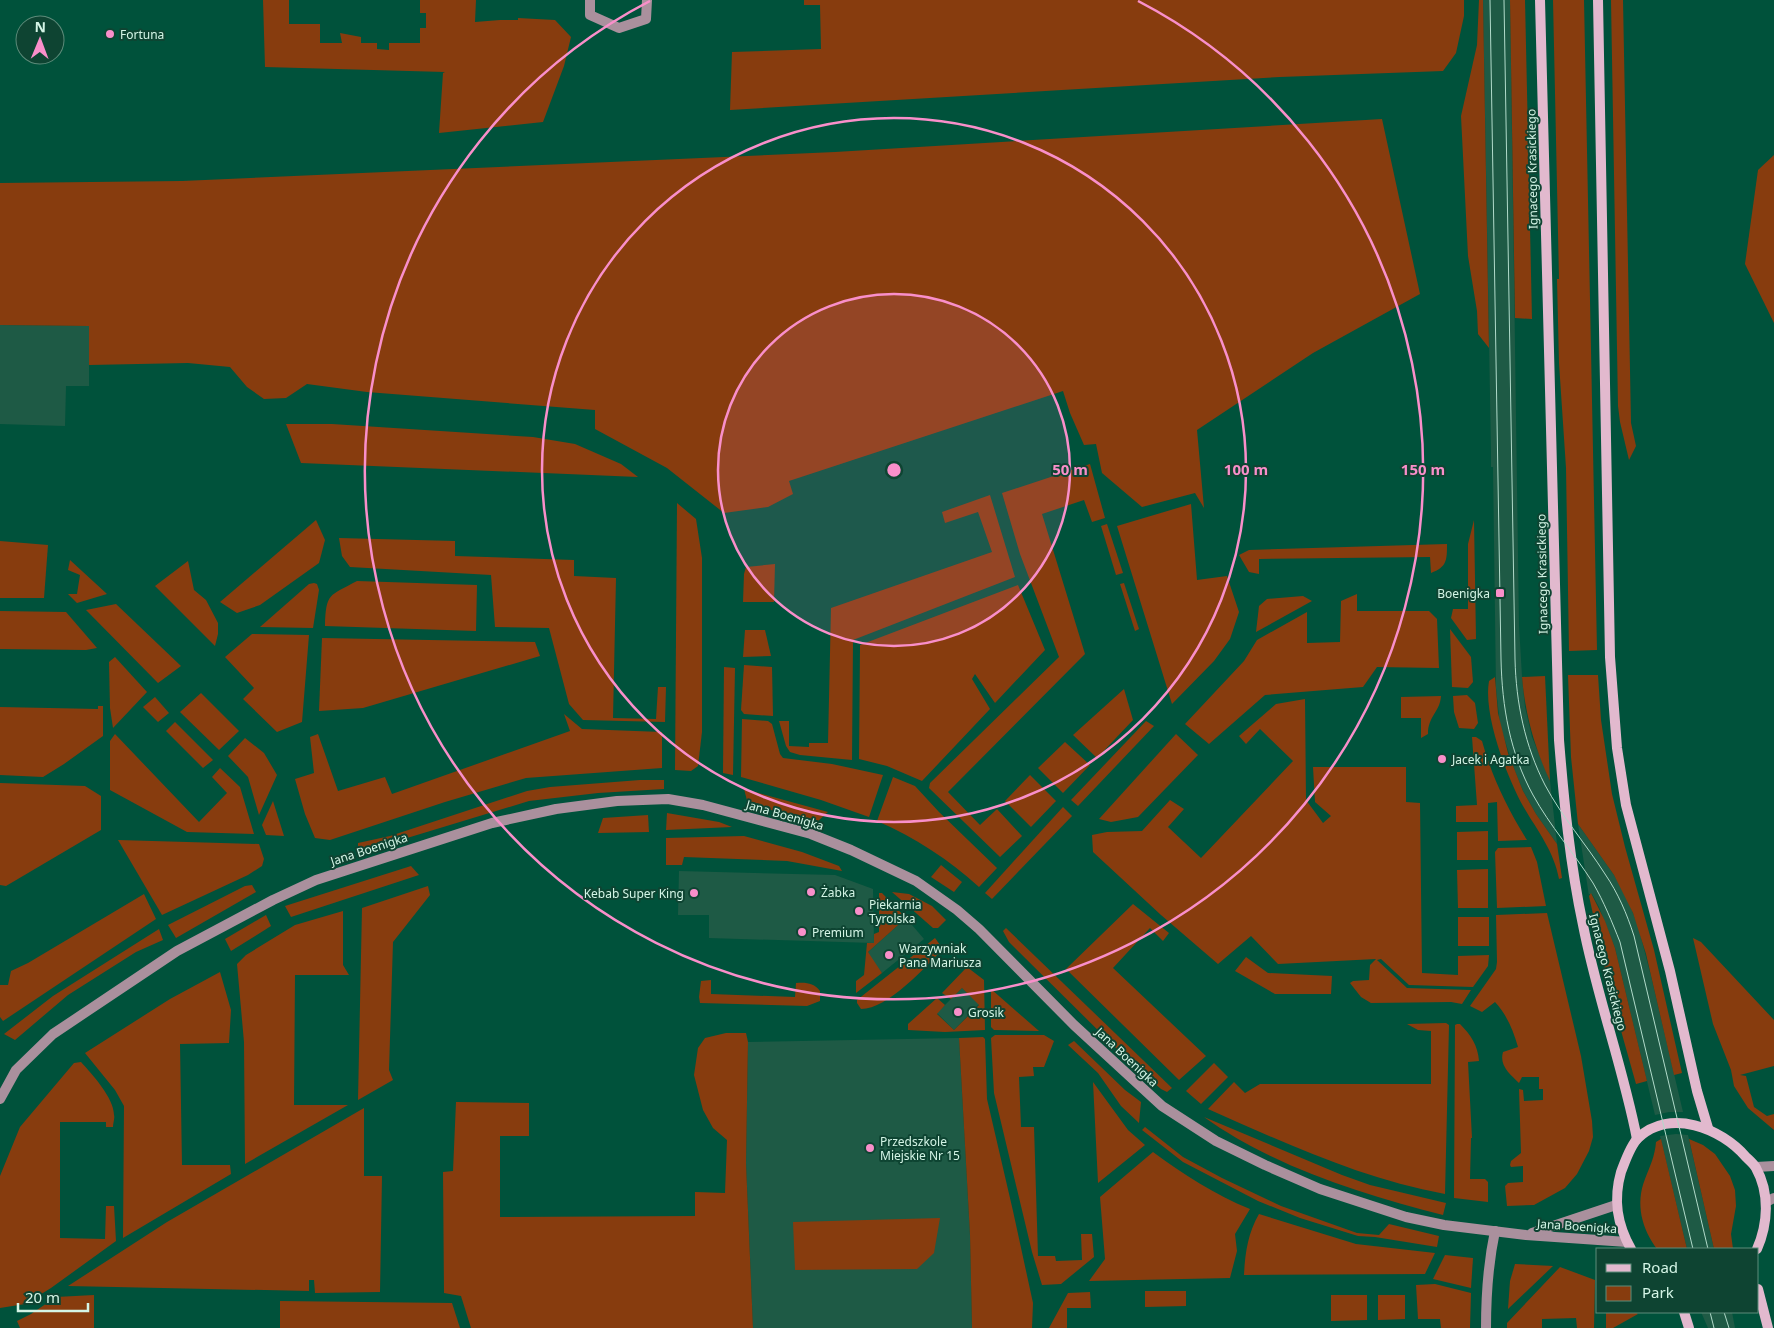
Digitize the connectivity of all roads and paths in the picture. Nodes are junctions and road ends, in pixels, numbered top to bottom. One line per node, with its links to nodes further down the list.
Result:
1 (590, 0): 2 (street)
2 (646, 0)
3 (1540, 0): 7 (main road, Ignacego Krasickiego)
4 (1598, 0): 6 (main road)
5 (0, 1099): 12 (street, Jana Boenigka)
6 (1708, 1128): 7 (main road); 9 (main road)
7 (1637, 1139): 11 (main road)
8 (1774, 1166): 9 (street)
9 (1756, 1167): 10 (main road)
10 (1770, 1200): 15 (main road)
11 (1616, 1205): 13 (street, Jana Boenigka); 14 (main road)
12 (1495, 1231): 13 (street, Jana Boenigka); 18 (street)
13 (1526, 1235): 14 (street, Jana Boenigka)
14 (1629, 1246)
15 (1757, 1248)
16 (1759, 1292): 20 (main road)
17 (1684, 1313): 19 (main road)
18 (1486, 1328)
19 (1689, 1328)
20 (1768, 1328)

